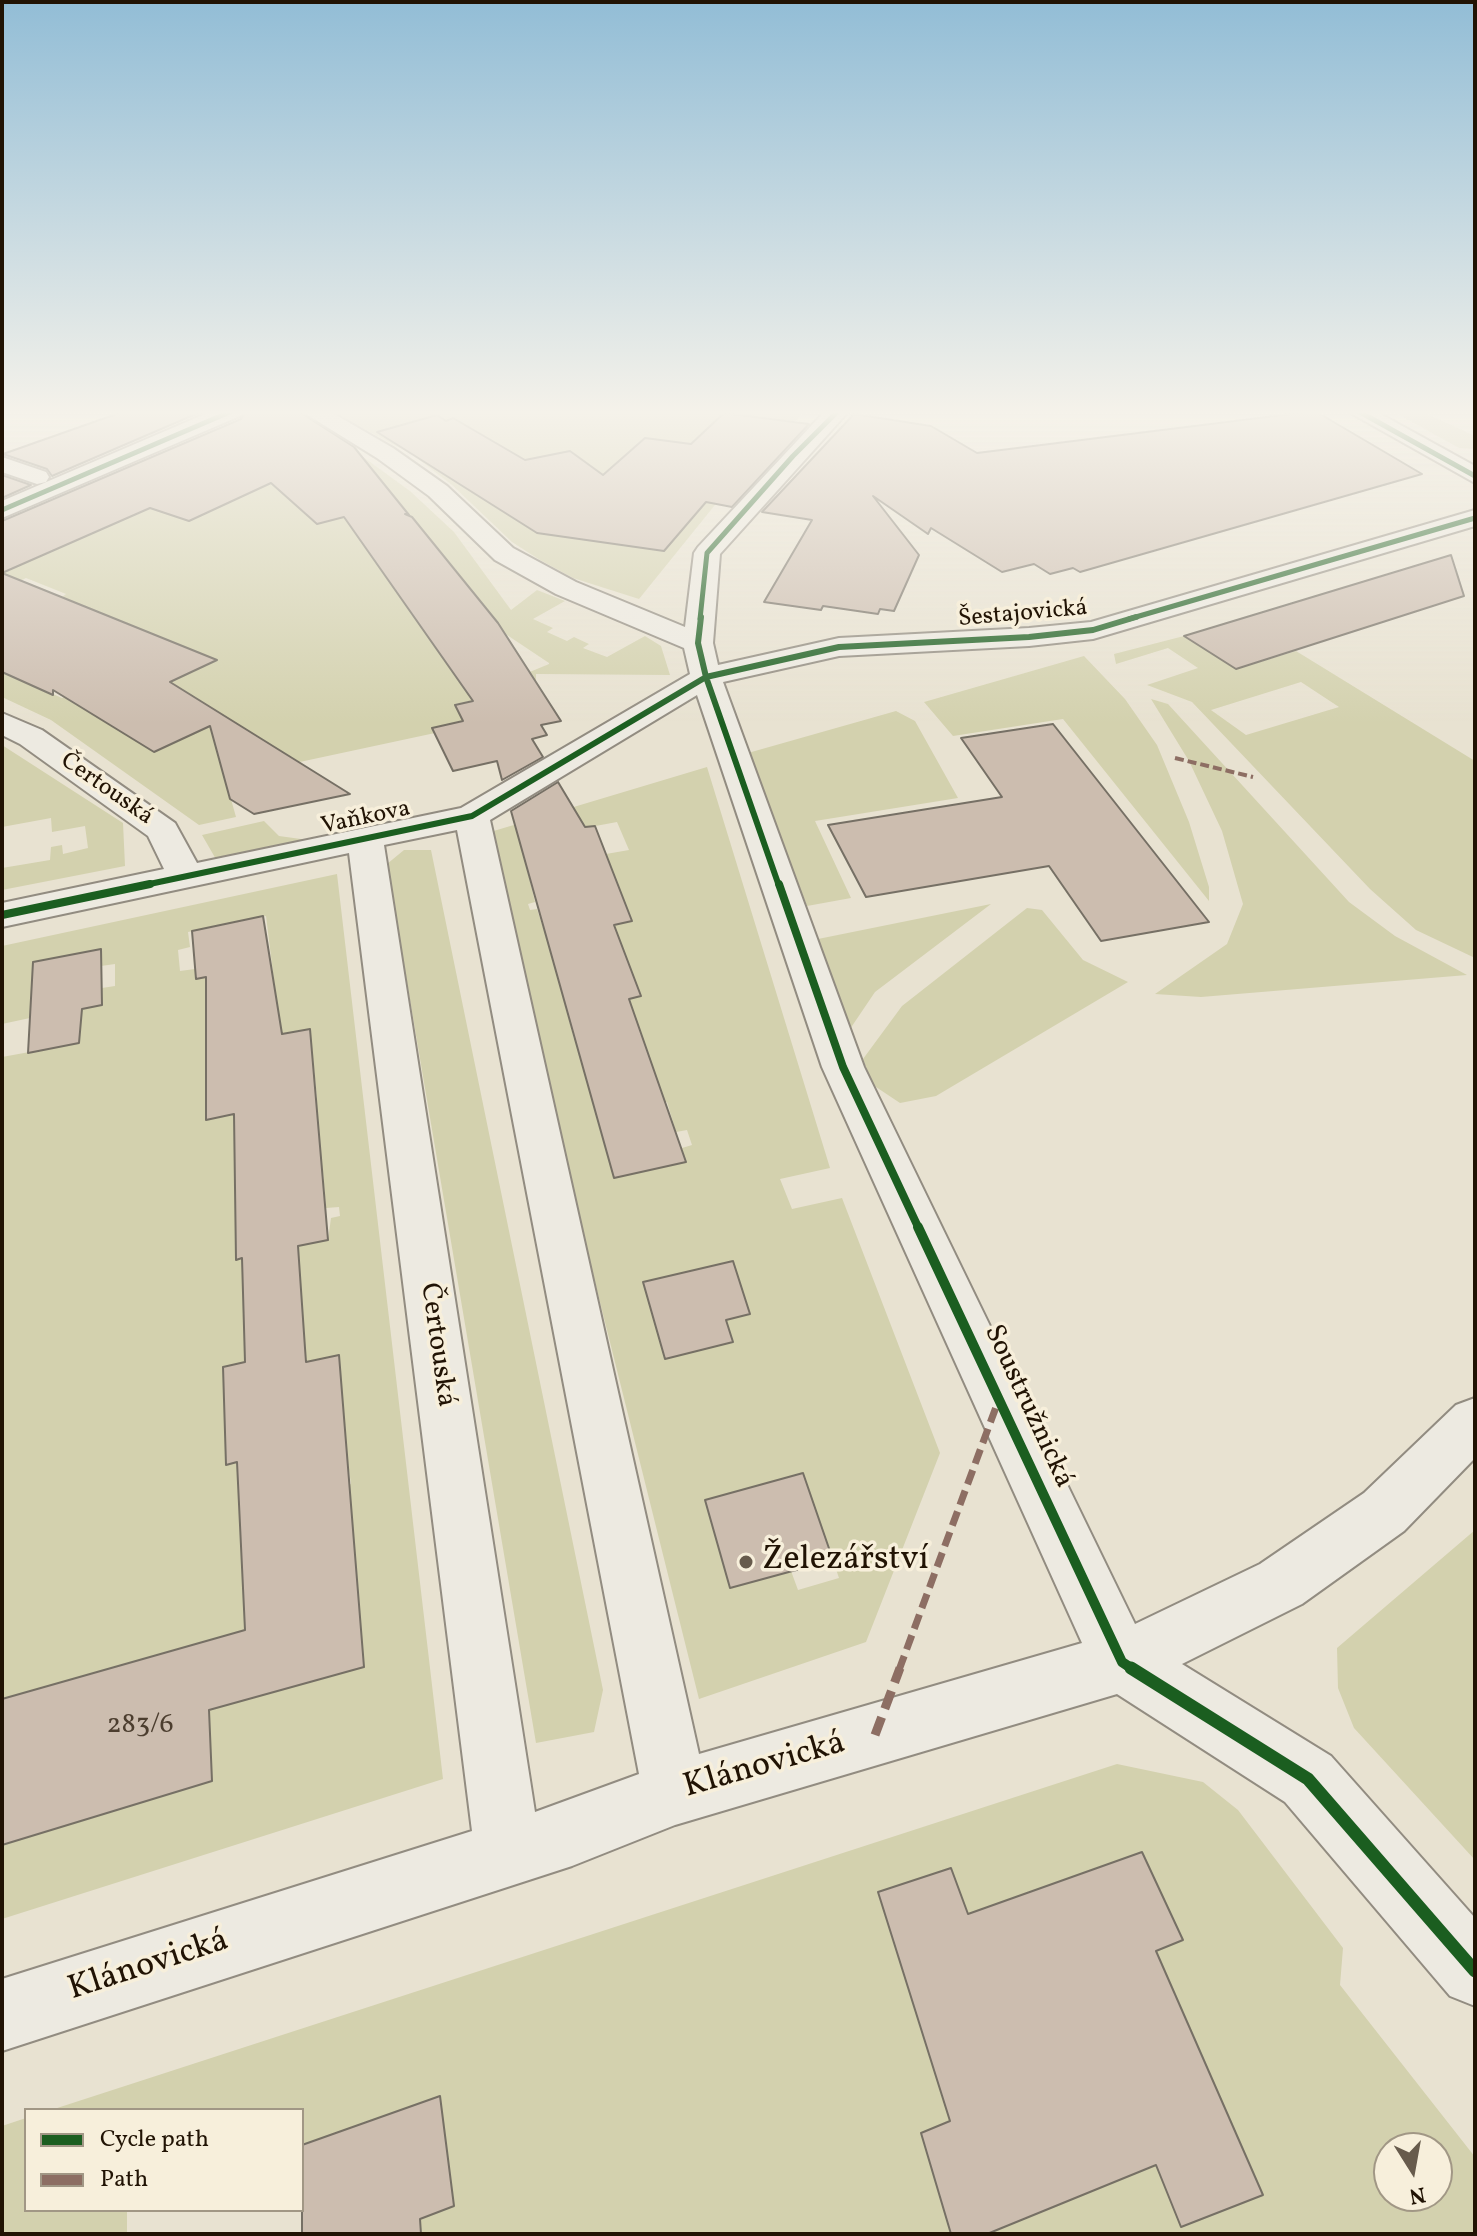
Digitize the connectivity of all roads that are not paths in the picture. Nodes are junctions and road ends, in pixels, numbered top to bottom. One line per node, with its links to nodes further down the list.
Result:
1 (464, 515): 4 (street)
2 (740, 515): 4 (street, Soustružnická)
3 (1475, 518): 5 (street, Šestajovická)
4 (698, 643): 5 (street, Soustružnická)
5 (706, 677): 7 (street, Vaňkova); 12 (street, Soustružnická)
6 (2, 723): 9 (street, Čertouská)
7 (472, 816): 8 (street, Vaňkova); 13 (street)
8 (365, 839): 9 (street, Vaňkova); 14 (street, Čertouská)
9 (187, 878): 10 (street, Vaňkova)
10 (2, 915)
11 (1475, 1422): 12 (street, Klánovická)
12 (1122, 1662): 13 (street, Klánovická); 15 (street)
13 (675, 1793): 14 (street, Klánovická)
14 (508, 1852): 16 (street, Klánovická)
15 (1475, 1971)
16 (2, 2015)

